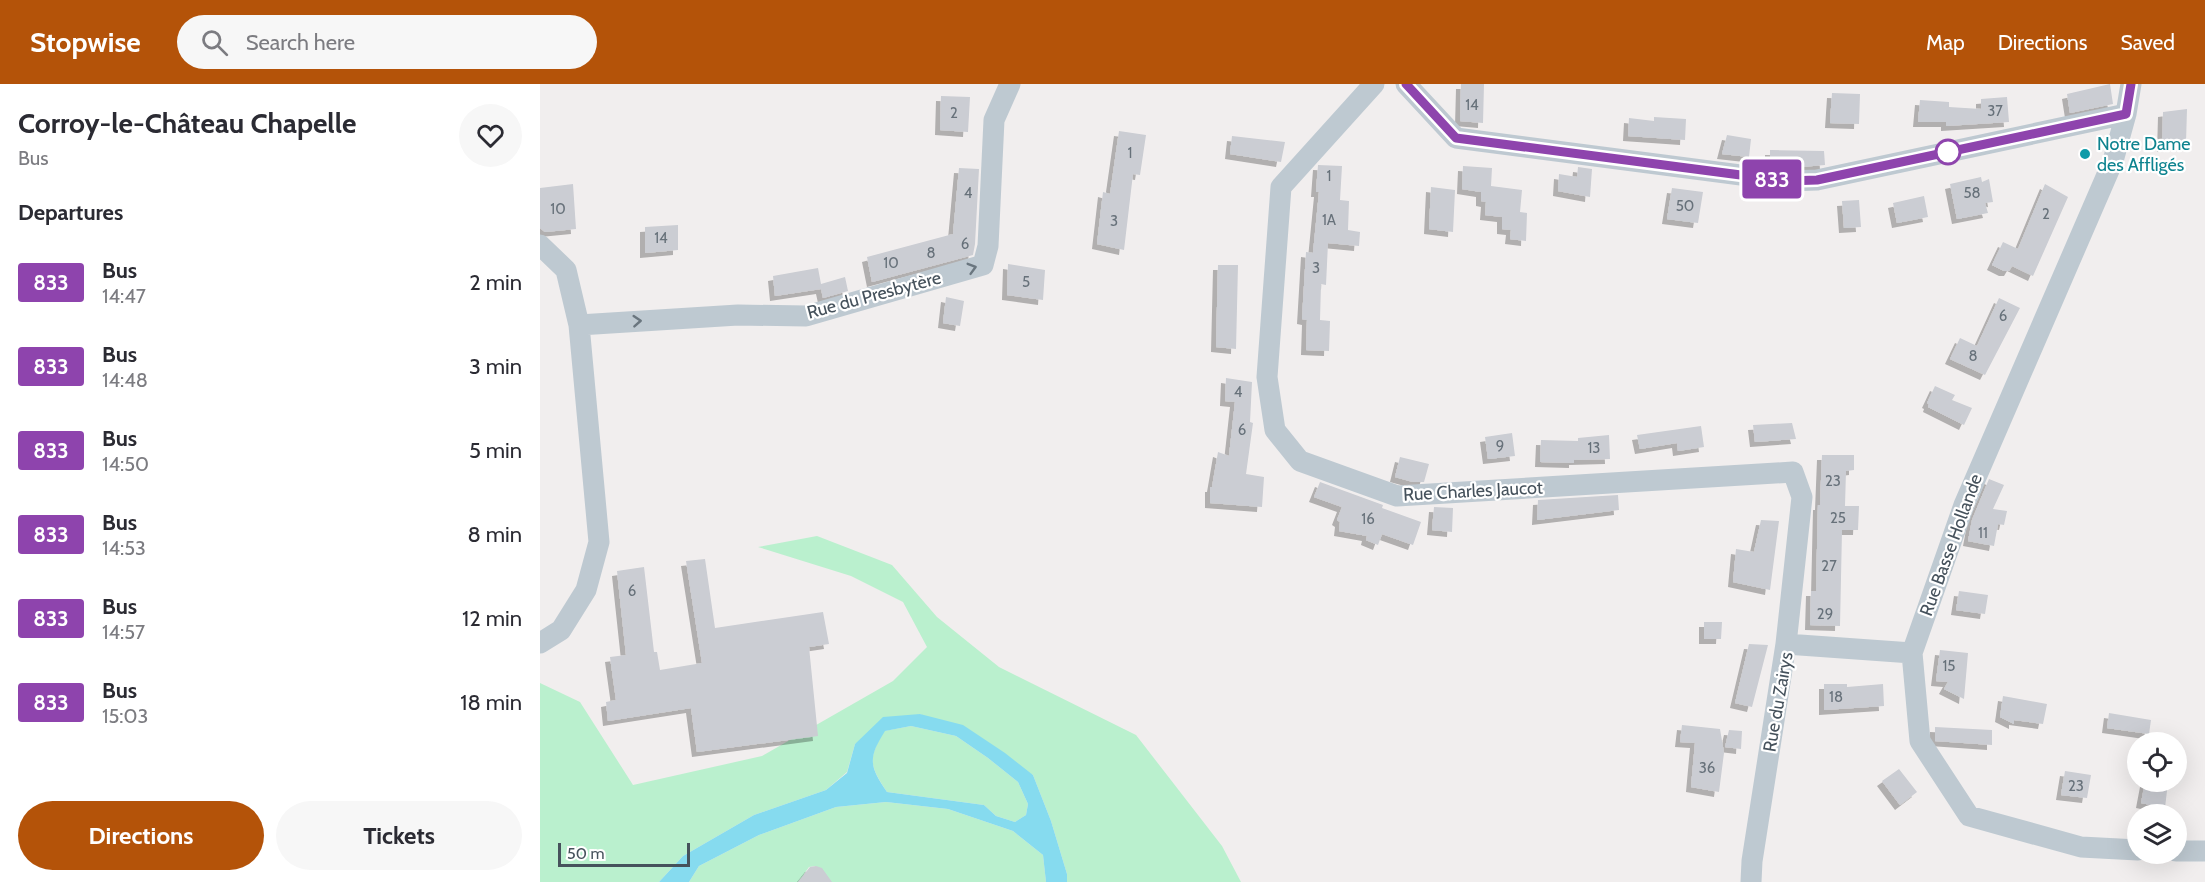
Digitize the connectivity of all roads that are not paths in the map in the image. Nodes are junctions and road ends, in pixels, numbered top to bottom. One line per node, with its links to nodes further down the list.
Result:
1 (1010, 84): 7 (street, Rue du Presbytère, one-way to 1)
2 (1374, 84): 9 (street, Rue Charles Jaucot)
3 (2131, 84): 5 (street, Rue Basse Hollande)
4 (1410, 86): 5 (street)
5 (2126, 114): 10 (street, Rue Basse Hollande)
6 (540, 245): 7 (street)
7 (579, 324): 8 (street)
8 (542, 642)
9 (1786, 644): 10 (street, Rue du Zairys); 14 (street, Rue du Zairys)
10 (1912, 653): 11 (street, Rue Basse Hollande)
11 (2127, 849)
12 (2187, 851): 13 (street)
13 (2205, 852)
14 (1751, 882)

